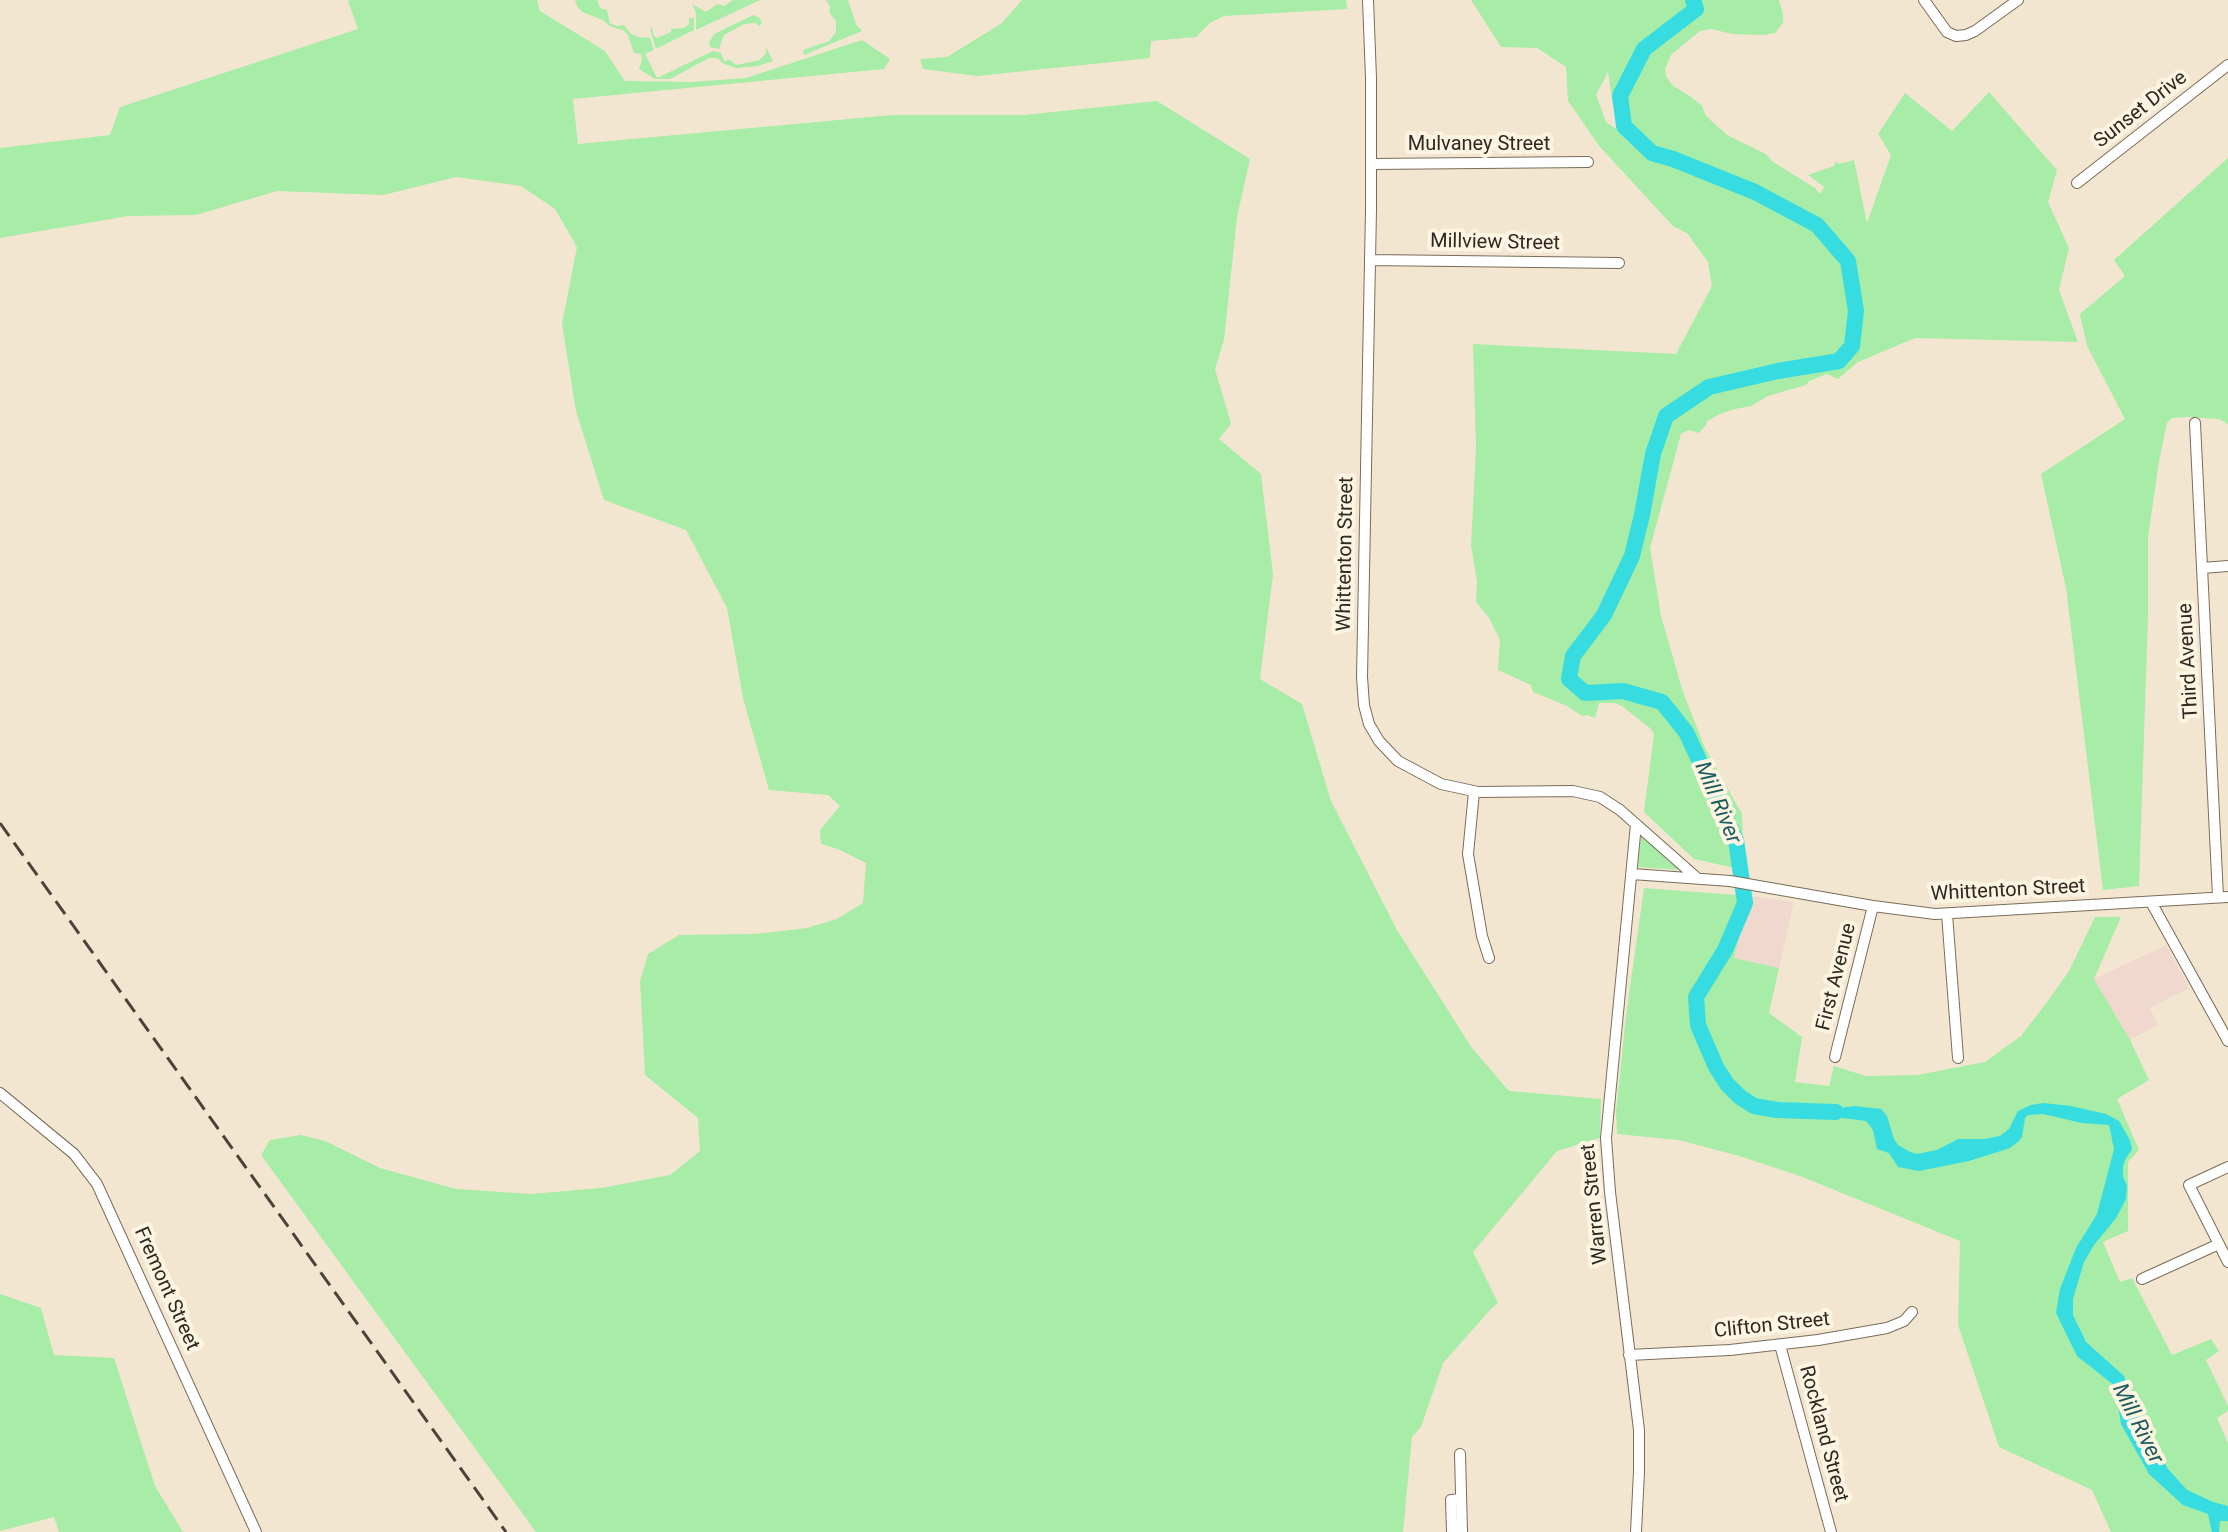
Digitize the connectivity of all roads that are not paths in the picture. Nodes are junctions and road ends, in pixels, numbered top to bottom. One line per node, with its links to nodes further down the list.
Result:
1 (1368, 0): 6 (street, Whittenton Street)
2 (1924, 0): 3 (street)
3 (2018, 0)
4 (2228, 65): 7 (street, Sunset Drive)
5 (1588, 162): 6 (street, Mulvaney Street)
6 (1371, 164): 8 (street, Whittenton Street)
7 (2077, 183)
8 (1371, 260): 9 (street, Millview Street); 13 (street, Whittenton Street)
9 (1619, 263)
10 (2195, 423): 12 (street, Third Avenue)
11 (2228, 566): 12 (street)
12 (2202, 568): 17 (street, Third Avenue)
13 (1474, 792): 14 (street, Whittenton Street); 21 (street)
14 (1636, 824): 15 (street, Warren Street); 16 (street, Whittenton Street)
15 (1632, 874): 16 (street, Whittenton Street); 32 (street, Warren Street)
16 (1697, 878): 19 (street, Whittenton Street)
17 (2223, 897): 18 (street, Whittenton Street)
18 (2151, 902): 20 (street, Whittenton Street); 22 (street)
19 (1873, 906): 20 (street, Whittenton Street); 23 (street, First Avenue)
20 (1947, 914): 24 (street)
21 (1489, 958)
22 (2228, 1041)
23 (1835, 1057)
24 (1958, 1058)
25 (0, 1093): 35 (street, Fremont Street)
26 (2228, 1167): 27 (street)
27 (2219, 1244): 28 (street); 29 (street)
28 (2228, 1262)
29 (2142, 1279)
30 (1912, 1312): 31 (street, Clifton Street)
31 (1780, 1345): 32 (street, Clifton Street); 39 (street, Rockland Street)
32 (1629, 1355): 38 (street, Warren Street)
33 (1460, 1454): 34 (street)
34 (1461, 1499): 36 (street); 37 (street)
35 (256, 1532)
36 (1452, 1532)
37 (1462, 1532)
38 (1636, 1532)
39 (1831, 1532)

